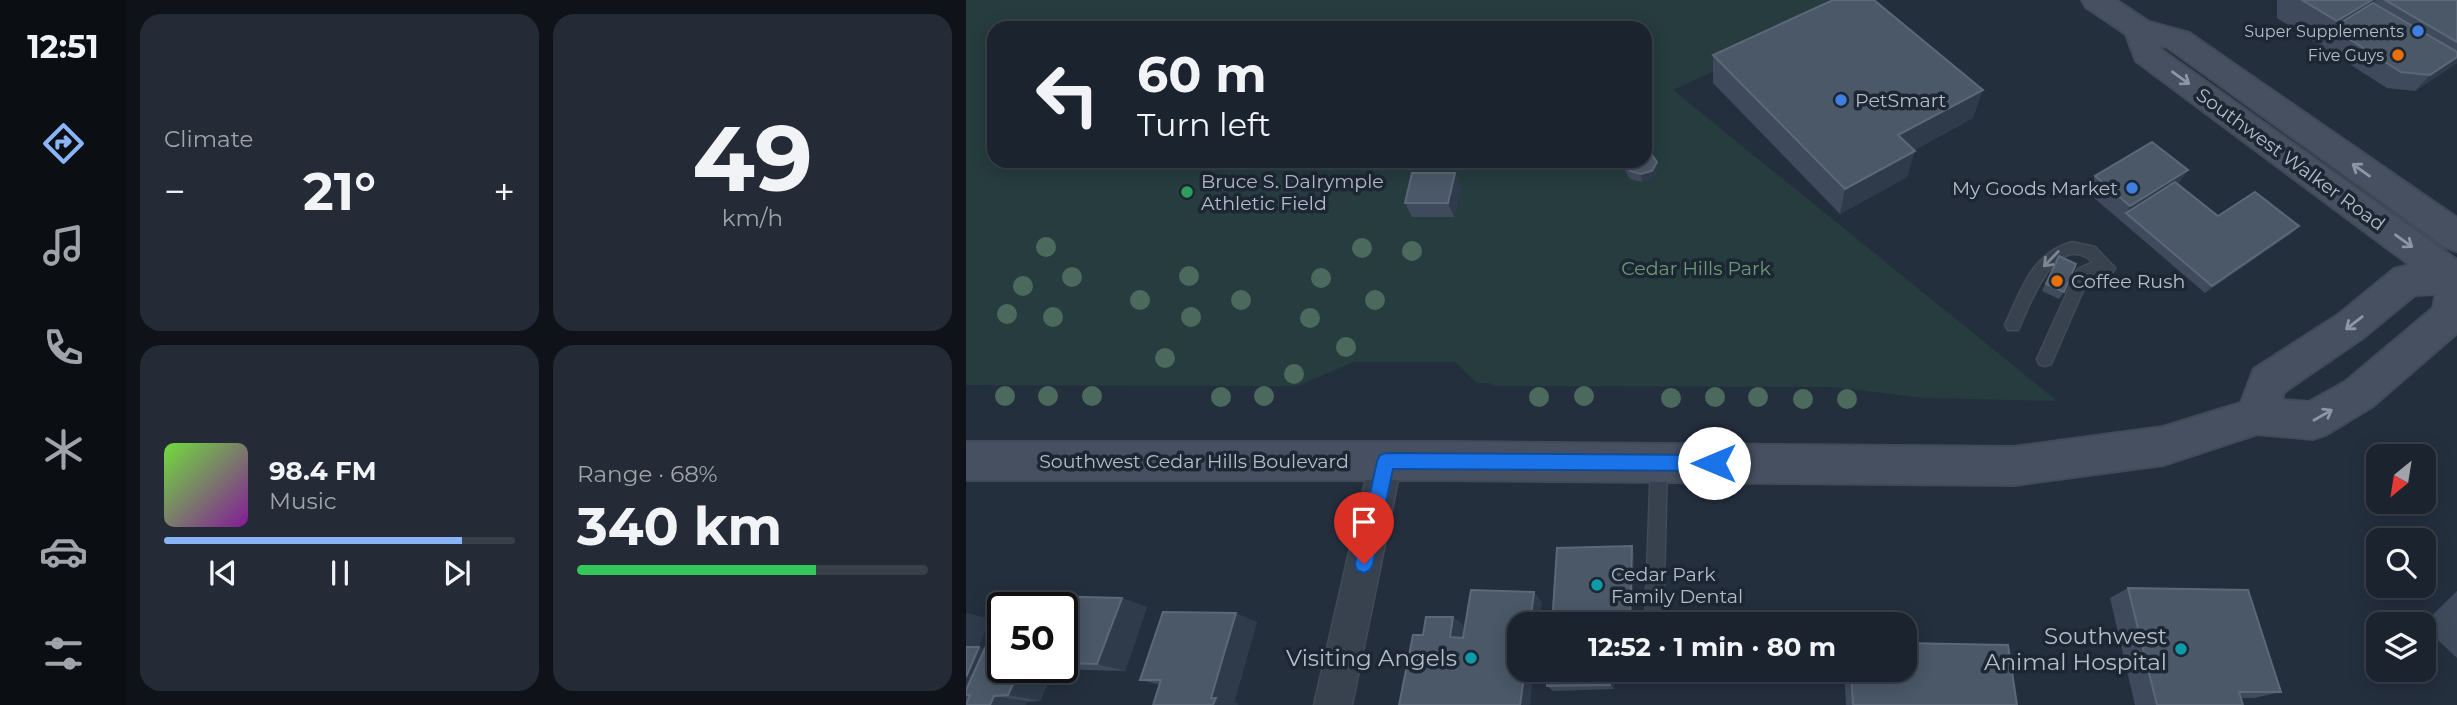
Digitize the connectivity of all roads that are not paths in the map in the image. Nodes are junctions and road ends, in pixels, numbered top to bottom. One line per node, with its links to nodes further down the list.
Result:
1 (2096, 0): 2 (main road, Southwest Walker Road)
2 (2139, 29): 3 (main road, Southwest Walker Road, one-way to 2); 4 (main road, Southwest Walker Road, one-way to 4)
3 (2457, 237)
4 (2457, 279): 7 (main road, one-way to 7); 7 (main road, Southwest Cedar Hills Boulevard, one-way to 4)
5 (2013, 326): 6 (lane, one-way to 5)
6 (2045, 359)
7 (2257, 416): 10 (main road, Southwest Cedar Hills Boulevard)
8 (966, 461): 9 (main road, Southwest Cedar Hills Boulevard)
9 (1386, 461): 10 (main road, Southwest Cedar Hills Boulevard); 12 (street)
10 (1659, 463): 11 (lane)
11 (1654, 612)
12 (1334, 705)

